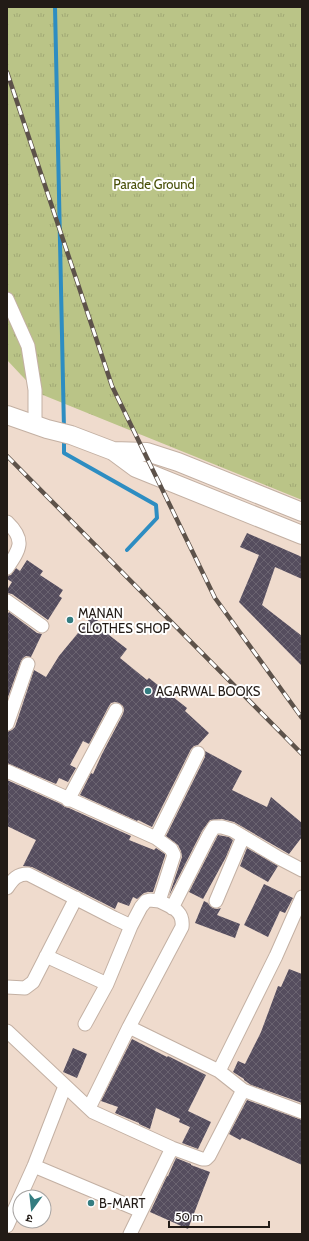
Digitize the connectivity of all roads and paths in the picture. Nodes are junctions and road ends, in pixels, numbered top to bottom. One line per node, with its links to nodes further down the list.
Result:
1 (7, 299): 3 (street)
2 (7, 415): 3 (main road)
3 (41, 427): 4 (main road)
4 (113, 450): 5 (main road); 7 (main road)
5 (302, 512)
6 (7, 522): 8 (street)
7 (302, 535)
8 (7, 568)
9 (7, 601): 10 (street)
10 (42, 626)
11 (28, 664): 13 (street)
12 (116, 710): 16 (street)
13 (7, 724)
14 (198, 752): 18 (street)
15 (7, 771): 16 (street)
16 (68, 800): 18 (street)
17 (244, 837): 19 (street); 24 (street); 25 (street)
18 (156, 838): 23 (street)
19 (302, 870)
20 (7, 888): 22 (street)
21 (302, 897): 33 (street)
22 (76, 898): 26 (street); 27 (street)
23 (159, 901): 25 (street); 26 (street)
24 (216, 901)
25 (172, 908): 31 (street)
26 (131, 926): 28 (street)
27 (46, 956): 28 (street); 29 (street)
28 (107, 984): 30 (street)
29 (7, 987)
30 (85, 1024)
31 (128, 1027): 33 (street); 36 (street)
32 (7, 1031): 34 (street)
33 (219, 1071): 35 (street)
34 (65, 1086): 36 (street); 39 (street)
35 (243, 1090): 37 (street); 38 (street)
36 (89, 1108): 38 (street)
37 (302, 1112)
38 (172, 1148): 41 (street)
39 (34, 1166): 40 (street); 41 (street)
40 (24, 1189)
41 (141, 1211): 44 (street)
42 (12, 1215): 43 (street)
43 (7, 1226)
44 (130, 1234)

